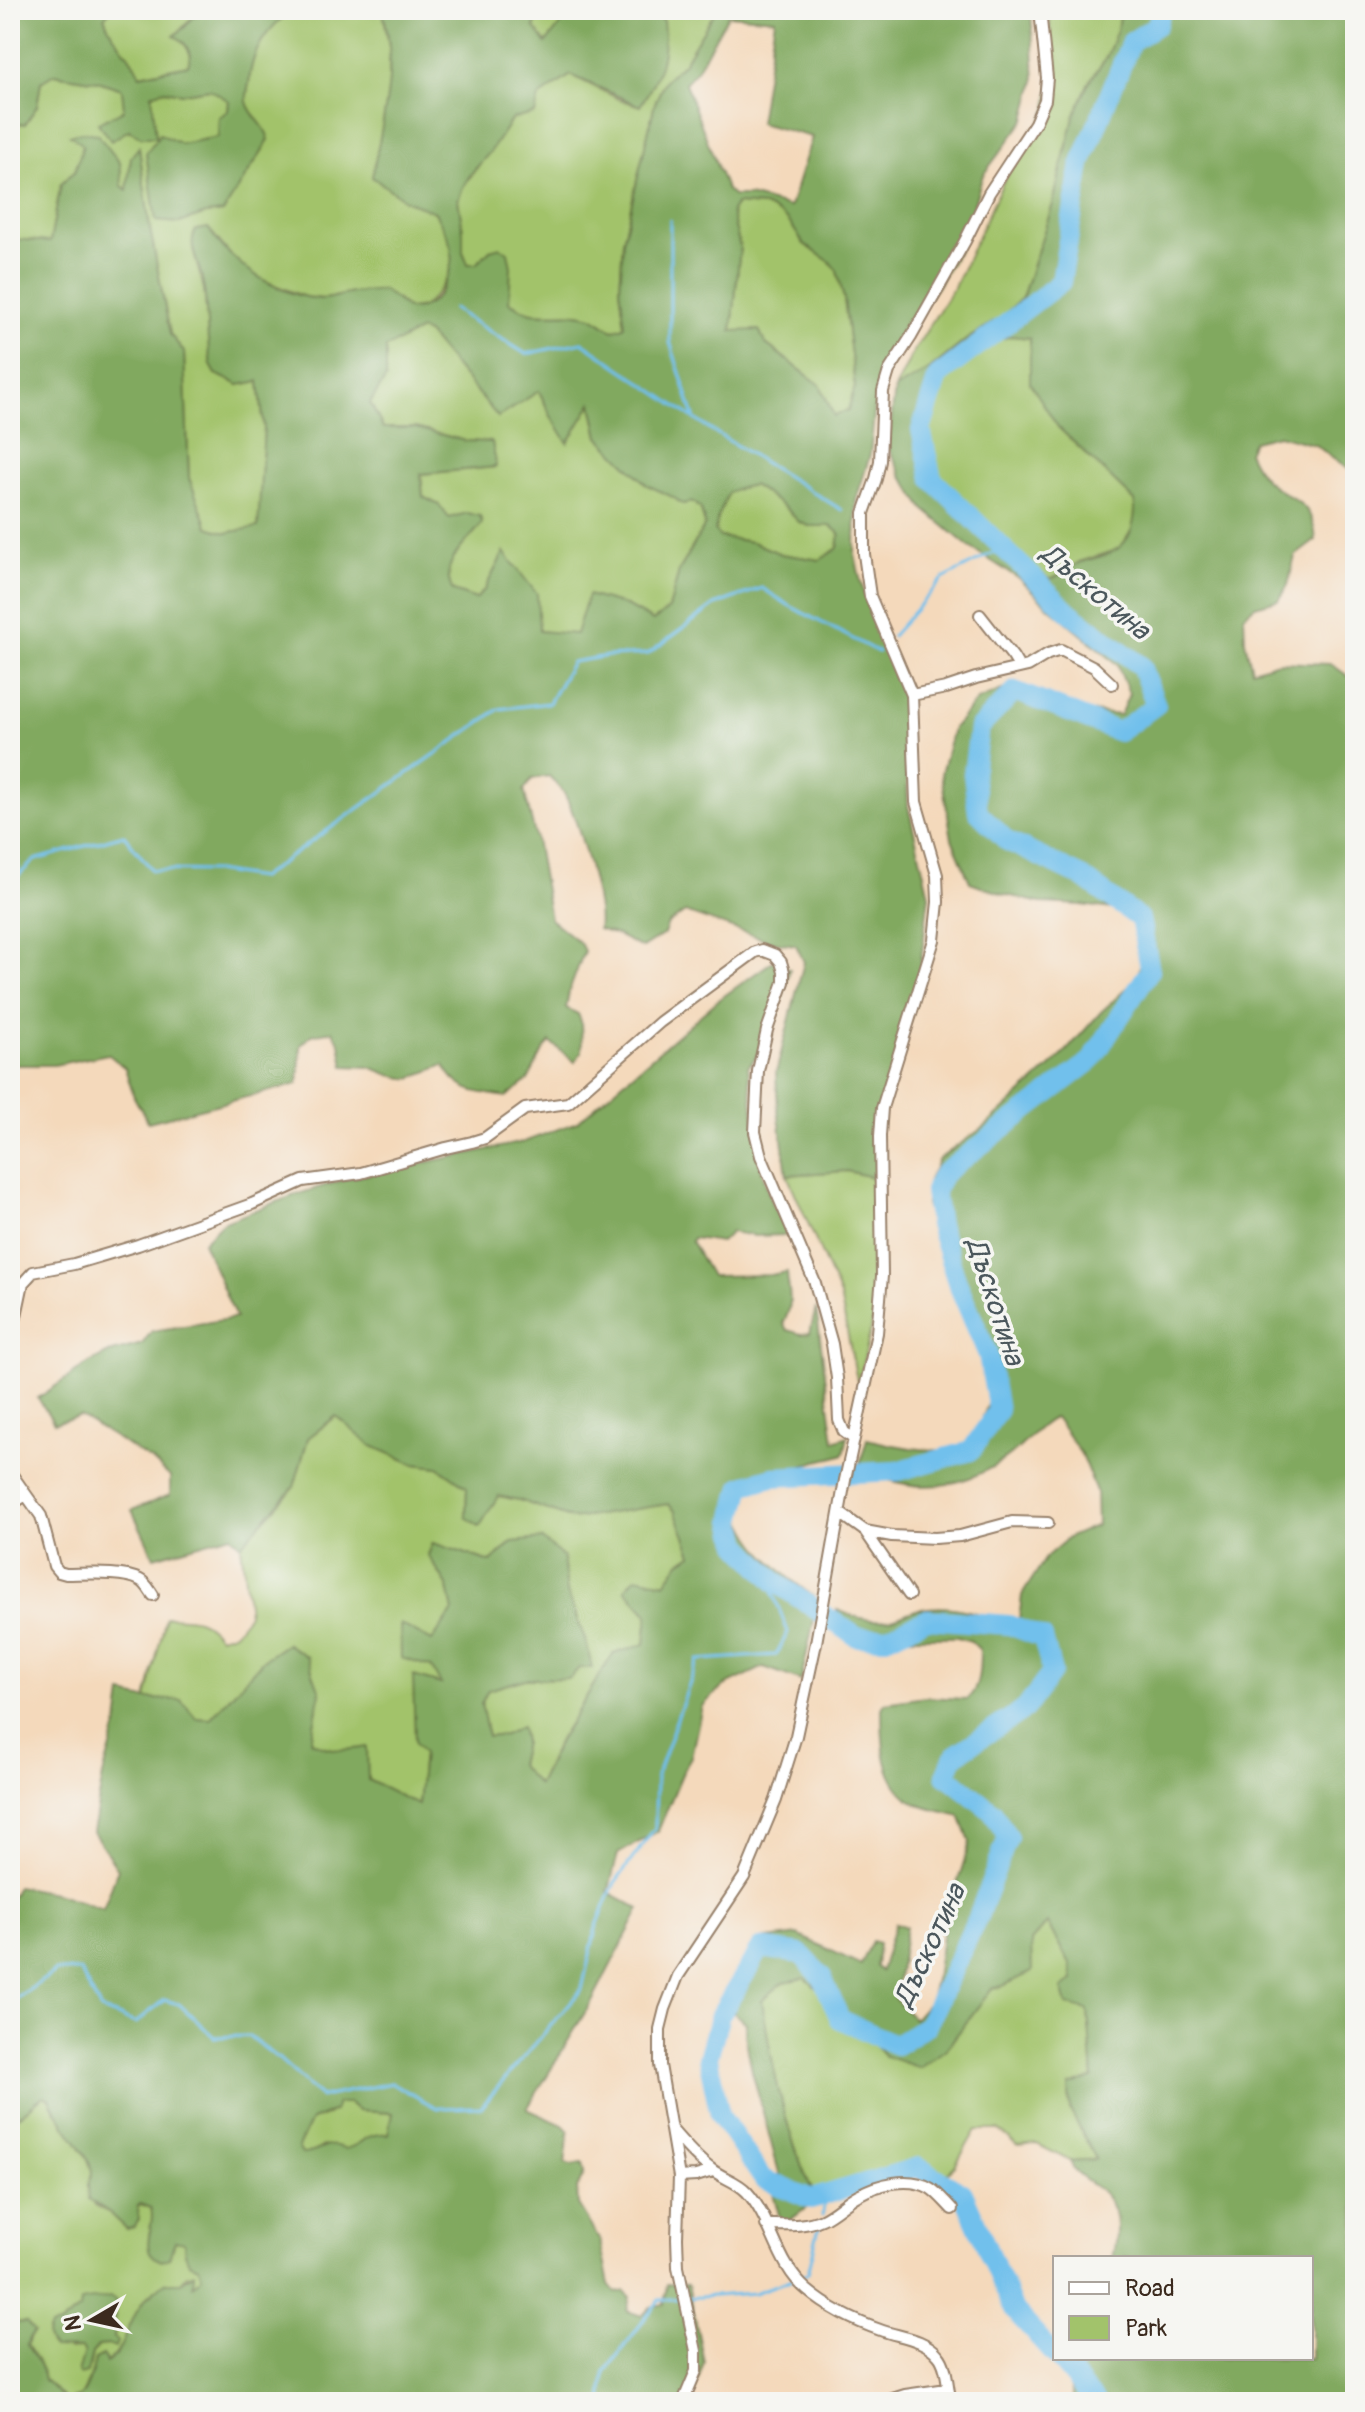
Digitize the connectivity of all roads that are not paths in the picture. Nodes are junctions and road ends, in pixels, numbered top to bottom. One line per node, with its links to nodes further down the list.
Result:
1 (1040, 10): 5 (street)
2 (980, 615): 3 (street)
3 (1019, 667): 4 (street); 5 (street)
4 (1112, 684)
5 (912, 695): 7 (street)
6 (10, 1344): 7 (street)
7 (854, 1439): 11 (street)
8 (10, 1472): 9 (street)
9 (26, 1495): 10 (street); 14 (street)
10 (10, 1505)
11 (840, 1513): 13 (street); 16 (street)
12 (1048, 1523): 13 (street)
13 (865, 1531): 15 (street)
14 (153, 1595)
15 (909, 1595)
16 (671, 2128): 17 (street); 18 (street)
17 (713, 2171): 18 (street); 20 (street)
18 (679, 2177): 22 (street)
19 (952, 2209): 20 (street)
20 (766, 2225): 21 (street)
21 (947, 2389): 23 (street); 24 (street)
22 (683, 2402)
23 (883, 2402)
24 (951, 2402)

